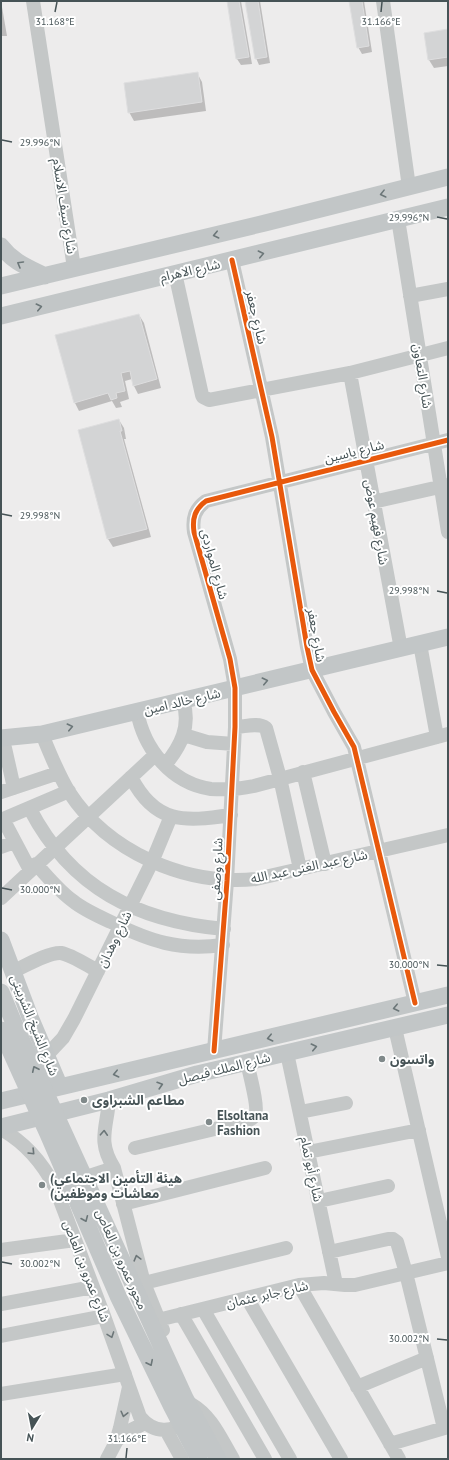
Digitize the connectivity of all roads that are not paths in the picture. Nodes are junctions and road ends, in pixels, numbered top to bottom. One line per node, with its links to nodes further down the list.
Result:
1 (33, 1): 9 (street, شارع سيف الاسلام)
2 (383, 1): 4 (street)
3 (448, 177): 4 (main road)
4 (409, 187): 9 (main road, one-way to 9)
5 (448, 207): 6 (main road, شارع الاهرام)
6 (398, 219): 8 (main road, شارع الاهرام, one-way to 6); 14 (street, شارع التعاون)
7 (1, 246): 11 (main road, one-way to 7)
8 (232, 260): 10 (main road, شارع الاهرام); 19 (street, شارع جعفر)
9 (74, 268): 11 (main road)
10 (175, 274): 15 (main road, شارع الاهرام, one-way to 10); 19 (street)
11 (44, 276): 12 (main road)
12 (1, 286)
13 (448, 289): 14 (street)
14 (410, 296): 17 (street, شارع التعاون)
15 (1, 316)
16 (448, 348): 17 (street)
17 (420, 355): 18 (street); 21 (street, شارع التعاون)
18 (350, 372): 19 (street); 22 (street, شارع فهيم عوض)
19 (262, 390): 23 (street, شارع جعفر)
20 (448, 440): 21 (street, شارع ياسين)
21 (434, 443): 22 (street, شارع ياسين); 24 (street, شارع التعاون)
22 (366, 460): 23 (street, شارع ياسين); 25 (street, شارع فهيم عوض)
23 (280, 481): 30 (street, شارع جعفر); 31 (street, شارع المواردى)
24 (444, 486): 25 (street); 26 (street, شارع التعاون)
25 (374, 502): 29 (street, شارع فهيم عوض)
26 (448, 532)
27 (448, 637): 28 (main road, شارع خالد امين)
28 (420, 644): 29 (main road, شارع خالد امين); 37 (street)
29 (401, 648): 30 (main road, شارع خالد امين)
30 (312, 670): 31 (main road, شارع خالد امين, one-way to 30); 40 (street, شارع جعفر)
31 (235, 688): 32 (main road, شارع خالد امين); 34 (street, شارع وصفى)
32 (183, 701): 33 (main road, شارع خالد امين); 36 (street)
33 (137, 711): 35 (main road, شارع خالد امين, one-way to 33); 41 (street)
34 (235, 728): 38 (street, شارع وصفى); 45 (street)
35 (37, 735): 39 (main road, شارع خالد امين); 43 (street, شارع عبد الغنى عبد الله)
36 (184, 735): 38 (street); 41 (street)
37 (443, 735): 40 (street)
38 (234, 744): 46 (street, شارع وصفى)
39 (2, 745): 47 (street)
40 (357, 757): 42 (street); 58 (street, شارع جعفر)
41 (160, 760): 44 (street); 46 (street)
42 (303, 772): 45 (street); 60 (street)
43 (58, 773): 47 (street); 48 (street, شارع عبد الغنى عبد الله)
44 (131, 777): 51 (street); 52 (street)
45 (280, 778): 46 (street); 62 (street)
46 (232, 789): 50 (street, شارع وصفى)
47 (8, 790)
48 (69, 791): 49 (street); 51 (street, شارع عبد الغنى عبد الله)
49 (30, 809): 53 (street); 57 (street)
50 (230, 815): 52 (street); 63 (street, شارع وصفى)
51 (88, 816): 57 (street); 59 (street, شارع عبد الغنى عبد الله)
52 (171, 816): 59 (street, شارع وهدان)
53 (2, 820): 55 (street)
54 (448, 835): 58 (street, شارع عبد الغنى عبد الله)
55 (15, 842): 56 (street); 61 (street)
56 (1, 847)
57 (54, 848): 61 (street); 65 (street)
58 (379, 851): 60 (street, شارع عبد الغنى عبد الله); 74 (street, شارع جعفر)
59 (152, 862): 63 (street, شارع عبد الغنى عبد الله); 65 (street, شارع وهدان)
60 (324, 864): 62 (street, شارع عبد الغنى عبد الله)
61 (33, 867): 64 (street); 66 (street)
62 (300, 869): 63 (street, شارع عبد الغنى عبد الله)
63 (227, 881): 67 (street, شارع وصفى)
64 (1, 898)
65 (130, 907): 66 (street, شارع وهدان); 67 (street)
66 (120, 927): 69 (street); 70 (street, شارع وهدان)
67 (224, 929): 69 (street, شارع وصفى)
68 (1, 940): 71 (main road, شارع الشيخ الشربينى)
69 (223, 945): 80 (street, شارع وصفى)
70 (98, 971): 71 (street); 82 (street, شارع وهدان)
71 (14, 972): 76 (main road, شارع الشيخ الشربينى)
72 (1, 992): 133 (main road, محور عمرو بن العاص, one-way to 72, bridge)
73 (448, 996): 74 (main road, شارع الملك فيصل)
74 (415, 1003): 80 (main road, شارع الملك فيصل, one-way to 80)
75 (448, 1015): 77 (main road, شارع الملك فيصل)
76 (30, 1017): 79 (main road); 82 (main road, شارع الشيخ الشربينى)
77 (395, 1028): 81 (main road, شارع الملك فيصل, one-way to 77); 93 (street)
78 (1, 1030): 132 (main road, محور عمرو بن العاص, one-way to 132, bridge)
79 (1, 1048)
80 (214, 1051): 83 (main road, شارع الملك فيصل); 85 (main road)
81 (287, 1053): 84 (main road, شارع الملك فيصل); 91 (street, شارع أبو تمام)
82 (47, 1055): 87 (main road, شارع الشيخ الشربينى)
83 (192, 1056): 86 (main road); 87 (main road, شارع الملك فيصل, one-way to 87)
84 (247, 1062): 85 (main road, شارع الملك فيصل); 94 (street)
85 (221, 1068): 86 (main road, شارع الملك فيصل)
86 (197, 1074): 89 (main road, شارع الملك فيصل, one-way to 86)
87 (60, 1087): 88 (main road, شارع الملك فيصل)
88 (2, 1097)
89 (109, 1100): 92 (main road, شارع الملك فيصل); 96 (street, one-way to 89)
90 (346, 1104): 91 (street)
91 (300, 1112): 95 (street, شارع أبو تمام)
92 (1, 1128): 99 (street, شارع عمرو بن العاص, one-way to 99)
93 (419, 1130): 95 (street); 106 (street)
94 (135, 1148)
95 (308, 1152): 100 (street, شارع أبو تمام)
96 (114, 1168): 99 (street); 101 (street)
97 (265, 1168): 101 (street)
98 (388, 1186): 100 (street)
99 (55, 1187): 102 (street, شارع عمرو بن العاص)
100 (319, 1201): 105 (street, شارع أبو تمام)
101 (123, 1204): 109 (street, one-way to 101)
102 (75, 1240): 104 (street); 112 (street, شارع عمرو بن العاص)
103 (286, 1248): 109 (street)
104 (1, 1250)
105 (329, 1252): 108 (street); 110 (street, شارع أبو تمام)
106 (448, 1258)
107 (448, 1263): 108 (street, شارع جابر عثمان)
108 (406, 1273): 110 (street, شارع جابر عثمان); 120 (street)
109 (144, 1283): 118 (street)
110 (336, 1284): 111 (street, شارع جابر عثمان)
111 (299, 1285): 113 (street, شارع جابر عثمان); 122 (street)
112 (93, 1287): 114 (street); 117 (street, شارع عمرو بن العاص)
113 (247, 1298): 115 (street, شارع جابر عثمان); 137 (street)
114 (1, 1304)
115 (203, 1309): 116 (street, شارع جابر عثمان); 136 (street)
116 (181, 1314): 118 (street, شارع جابر عثمان); 135 (street)
117 (104, 1316): 119 (street); 121 (street, شارع عمرو بن العاص, one-way to 121)
118 (158, 1320): 124 (street)
119 (1, 1336)
120 (427, 1358): 122 (street); 126 (street)
121 (127, 1380): 123 (street); 125 (street, شارع عمرو بن العاص); 128 (street, one-way to 128)
122 (357, 1387): 129 (street)
123 (1, 1394)
124 (191, 1404): 127 (street); 134 (street)
125 (145, 1423): 127 (street); 128 (street)
126 (446, 1427): 129 (street)
127 (166, 1430): 131 (street)
128 (116, 1442): 130 (street)
129 (390, 1444): 138 (street)
130 (107, 1459)
131 (182, 1459)
132 (200, 1459)
133 (218, 1459)
134 (233, 1459)
135 (265, 1459)
136 (290, 1459)
137 (341, 1459)
138 (399, 1459)

